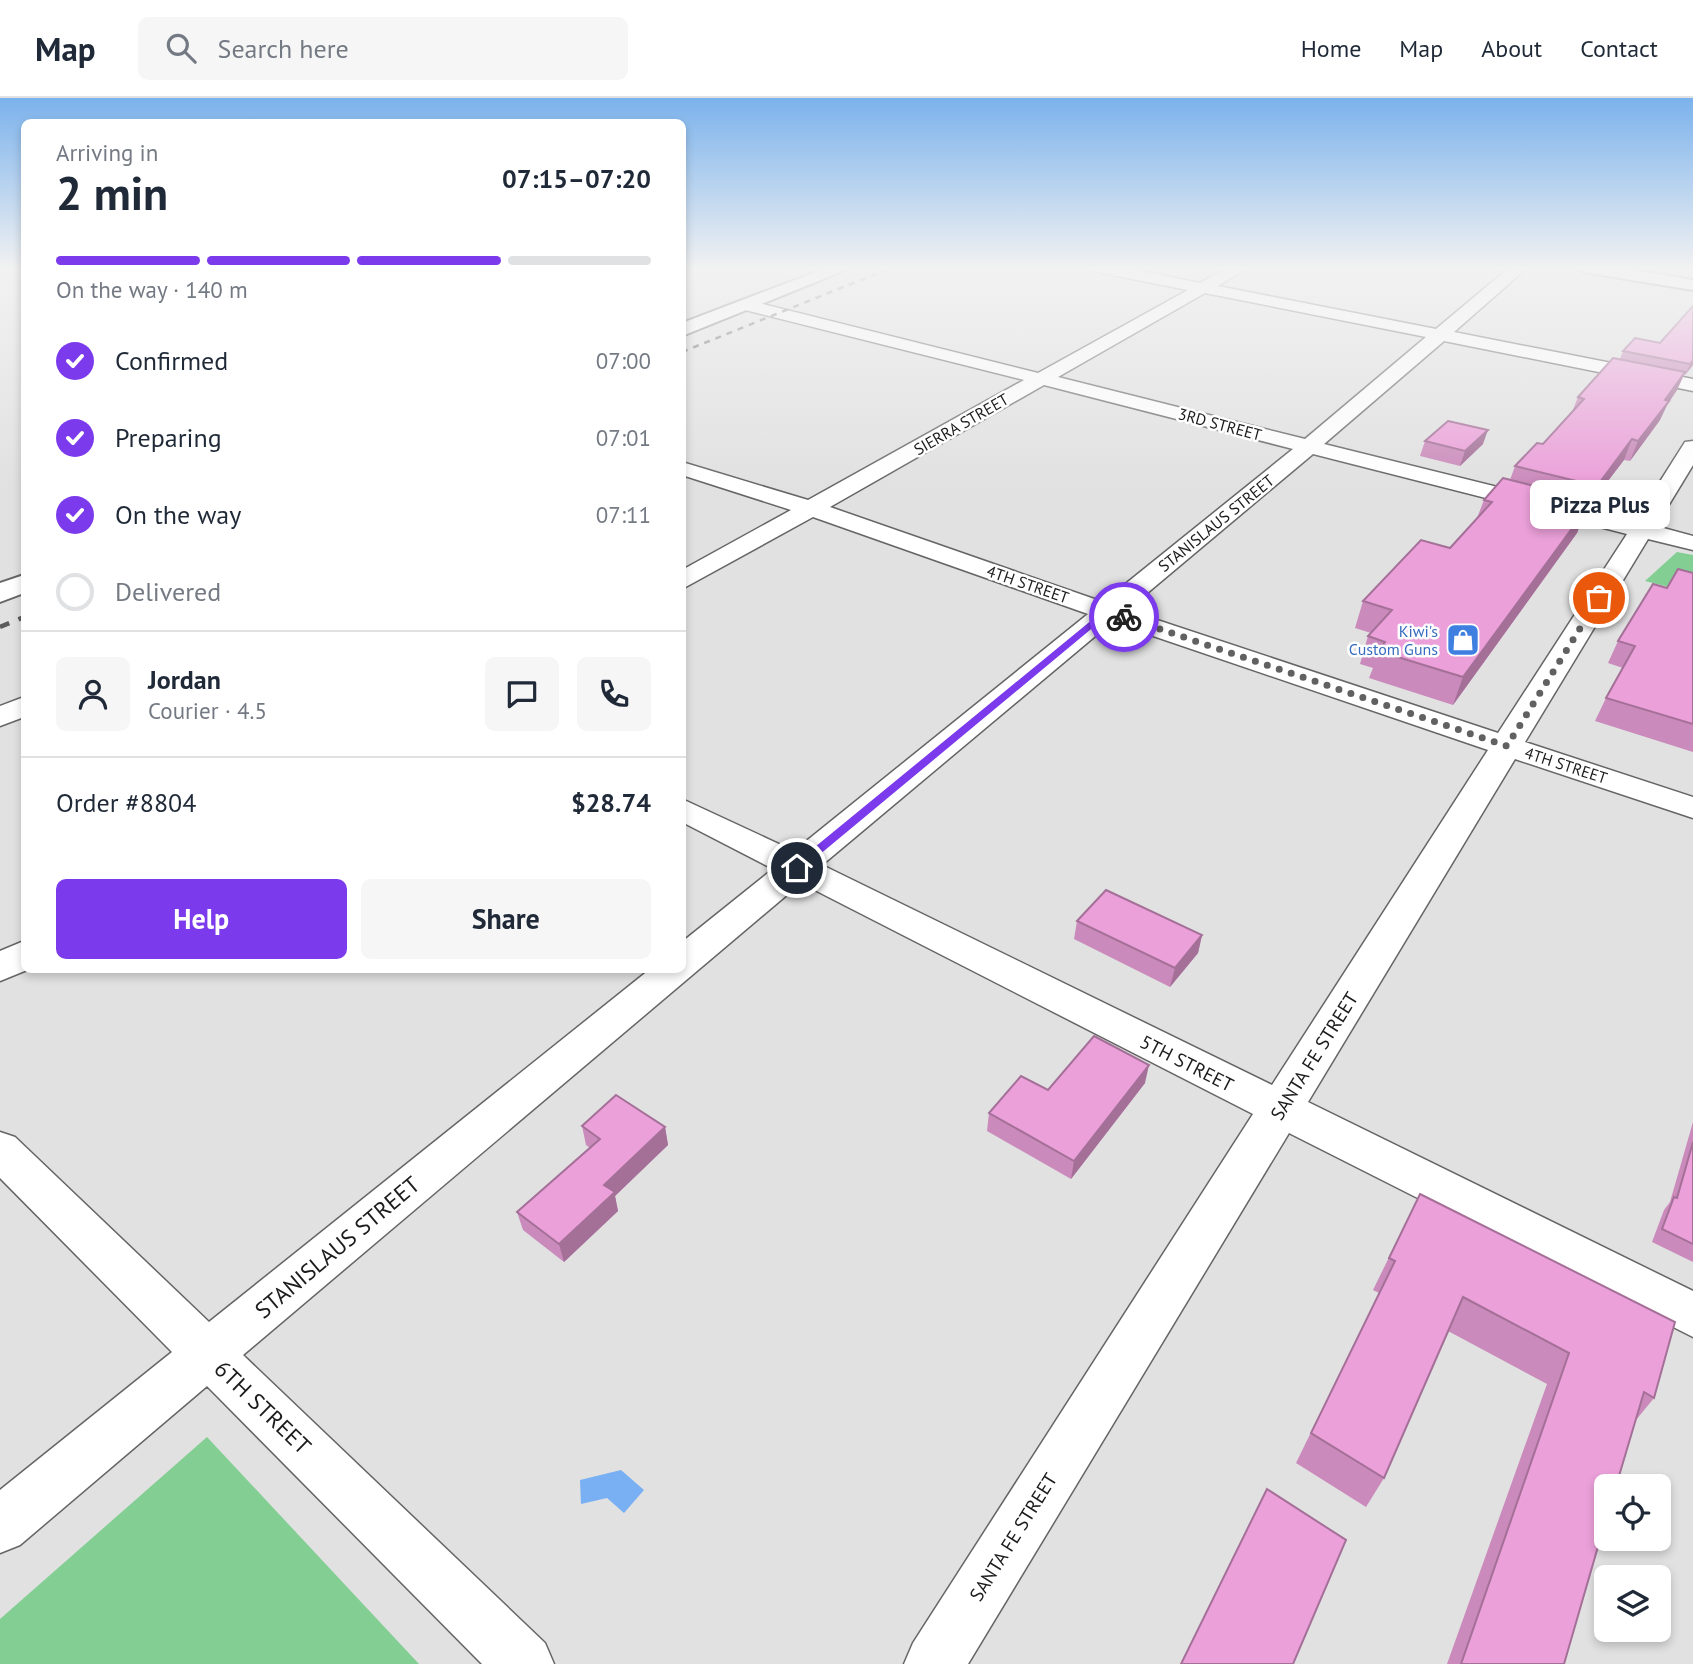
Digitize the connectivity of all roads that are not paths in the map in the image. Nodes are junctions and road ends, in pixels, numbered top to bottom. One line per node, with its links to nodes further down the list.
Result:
1 (889, 340): 5 (street, 3RD STREET)
2 (1110, 340): 5 (street, SIERRA STREET)
3 (1434, 340): 7 (street, STANISLAUS STREET)
4 (1460, 340): 6 (street)
5 (1043, 378): 7 (street, 3RD STREET); 10 (street, SIERRA STREET)
6 (1693, 385)
7 (1308, 447): 11 (street, 3RD STREET); 16 (street, STANISLAUS STREET)
8 (1693, 447): 11 (street, SANTA FE STREET)
9 (686, 469): 10 (street, 4TH STREET)
10 (812, 509): 13 (street, SIERRA STREET); 16 (street, 4TH STREET)
11 (1641, 530): 12 (street, 3RD STREET); 19 (street, SANTA FE STREET)
12 (1693, 543)
13 (686, 579)
14 (21, 584): 15 (main road)
15 (0, 593)
16 (1107, 612): 19 (street, 4TH STREET); 22 (street, STANISLAUS STREET)
17 (21, 707): 18 (street)
18 (0, 717)
19 (1507, 746): 20 (street, 4TH STREET); 27 (street, SANTA FE STREET)
20 (1693, 808)
21 (686, 811): 22 (street, 5TH STREET)
22 (797, 868): 24 (street, STANISLAUS STREET); 27 (street, 5TH STREET)
23 (21, 956): 25 (street)
24 (686, 959)
25 (0, 968)
26 (670, 973): 30 (street, STANISLAUS STREET)
27 (1281, 1110): 29 (street, 5TH STREET); 33 (street, SANTA FE STREET)
28 (0, 1150): 30 (street, 6TH STREET)
29 (1693, 1315)
30 (208, 1353): 31 (street, STANISLAUS STREET); 32 (street, 6TH STREET)
31 (0, 1525)
32 (524, 1664)
33 (934, 1664)

